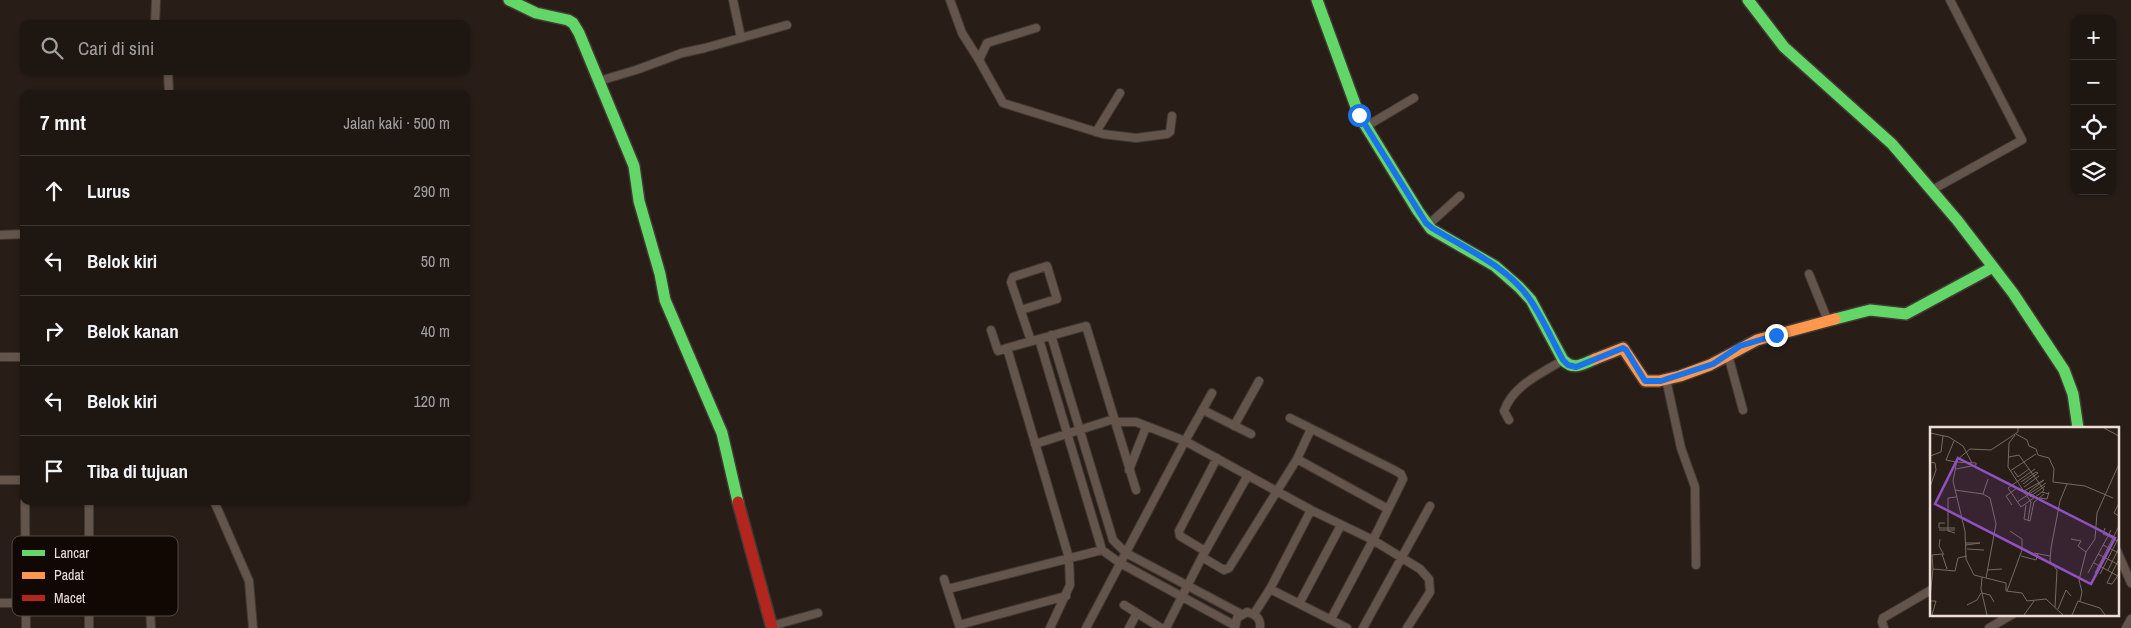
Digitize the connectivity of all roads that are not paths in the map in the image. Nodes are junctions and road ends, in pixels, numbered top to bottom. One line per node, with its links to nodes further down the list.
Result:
1 (156, 0): 8 (street)
2 (509, 0): 14 (street)
3 (733, 0): 11 (street)
4 (950, 0): 12 (street)
5 (1317, 0): 19 (street)
6 (1748, 0): 21 (street)
7 (1950, 0): 21 (street)
8 (155, 20)
9 (787, 25): 11 (street)
10 (1036, 28): 12 (street)
11 (741, 38): 14 (street)
12 (979, 60): 20 (street)
13 (168, 75): 15 (street)
14 (599, 81): 97 (street)
15 (169, 90)
16 (1120, 93): 20 (street)
17 (1414, 98): 19 (street)
18 (1172, 116): 20 (street)
19 (1365, 127): 23 (street)
20 (1096, 132)
21 (1932, 190): 26 (street)
22 (1460, 196): 23 (street)
23 (1428, 225): 37 (street)
24 (20, 234): 25 (street)
25 (0, 235)
26 (1993, 267): 29 (street); 48 (street)
27 (1809, 274): 29 (street)
28 (1021, 310): 28 (street); 32 (street)
29 (1828, 321): 34 (street)
30 (991, 330): 33 (street)
31 (1051, 336): 32 (street); 44 (street); 50 (street)
32 (1035, 340): 33 (street); 51 (street)
33 (1007, 348): 54 (street)
34 (1728, 355): 38 (street); 42 (street)
35 (0, 357): 36 (street)
36 (20, 357)
37 (1563, 360): 38 (street); 45 (street)
38 (1666, 379): 80 (street)
39 (1259, 380): 46 (street)
40 (1212, 393): 41 (street)
41 (1203, 410): 46 (street); 53 (street)
42 (1743, 410)
43 (1290, 418): 49 (street)
44 (1114, 419): 47 (street); 50 (street); 57 (street)
45 (1508, 420)
46 (1234, 426): 52 (street)
47 (1146, 427): 53 (street); 57 (street)
48 (2078, 427)
49 (1311, 429): 56 (street); 67 (street)
50 (1080, 431): 51 (street); 74 (street)
51 (1067, 434): 54 (street); 73 (street)
52 (1251, 434)
53 (1184, 441): 55 (street); 74 (street)
54 (1035, 444): 78 (street)
55 (1217, 458): 58 (street); 76 (street)
56 (1297, 459): 62 (street); 67 (street)
57 (1129, 470): 61 (street)
58 (1248, 475): 62 (street); 76 (street)
59 (0, 480): 60 (street)
60 (20, 480)
61 (1136, 490)
62 (1277, 491): 68 (street); 76 (street)
63 (25, 505): 70 (street)
64 (89, 505): 71 (street)
65 (216, 505): 101 (street)
66 (1430, 506): 77 (street)
67 (1388, 509): 72 (street)
68 (1311, 510): 69 (street); 85 (street)
69 (1341, 524): 72 (street); 89 (street)
70 (25, 536)
71 (89, 536)
72 (1373, 540): 77 (street); 96 (street)
73 (1102, 550): 78 (street); 79 (street)
74 (1126, 553): 79 (street); 83 (street)
75 (2118, 553): 81 (street)
76 (1204, 554): 83 (street)
77 (1402, 556): 108 (street); 109 (street)
78 (1069, 558): 84 (street); 88 (street)
79 (1120, 564): 87 (street); 103 (street)
80 (1696, 565)
81 (2126, 573)
82 (944, 579): 84 (street)
83 (1188, 585): 87 (street); 93 (street)
84 (948, 589): 98 (street)
85 (1270, 589): 89 (street); 94 (street)
86 (1930, 591): 110 (street)
87 (1182, 595): 99 (street); 106 (street)
88 (1066, 596): 98 (street); 102 (street)
89 (1300, 602): 96 (street)
90 (1124, 605): 92 (street)
91 (818, 613): 97 (street)
92 (1137, 613): 104 (street); 105 (street)
93 (1240, 614): 94 (street); 99 (street)
94 (1254, 614): 100 (street)
95 (2010, 616): 111 (street)
96 (1330, 619): 107 (street)
97 (771, 627)
98 (959, 627)
99 (1235, 627)
100 (1262, 627)
101 (253, 628)
102 (1050, 628)
103 (1086, 628)
104 (1129, 628)
105 (1161, 628)
106 (1166, 628)
107 (1347, 628)
108 (1363, 628)
109 (1407, 628)
110 (1884, 628)
111 (1989, 628)

